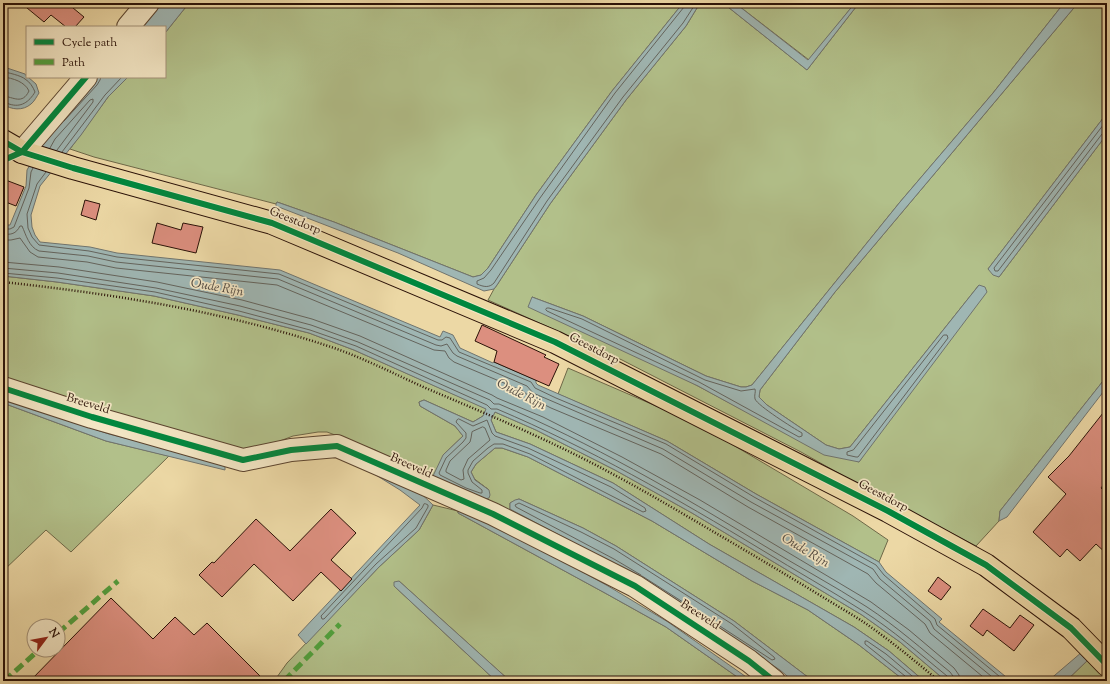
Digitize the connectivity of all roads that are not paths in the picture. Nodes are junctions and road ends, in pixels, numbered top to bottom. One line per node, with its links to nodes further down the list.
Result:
1 (148, 3): 2 (street)
2 (129, 26)
3 (85, 78): 5 (street)
4 (3, 141): 5 (main road, Geestdorp)
5 (26, 153): 7 (main road, Geestdorp)
6 (3, 388): 8 (street, Breeveld)
7 (1107, 665)
8 (774, 681)

